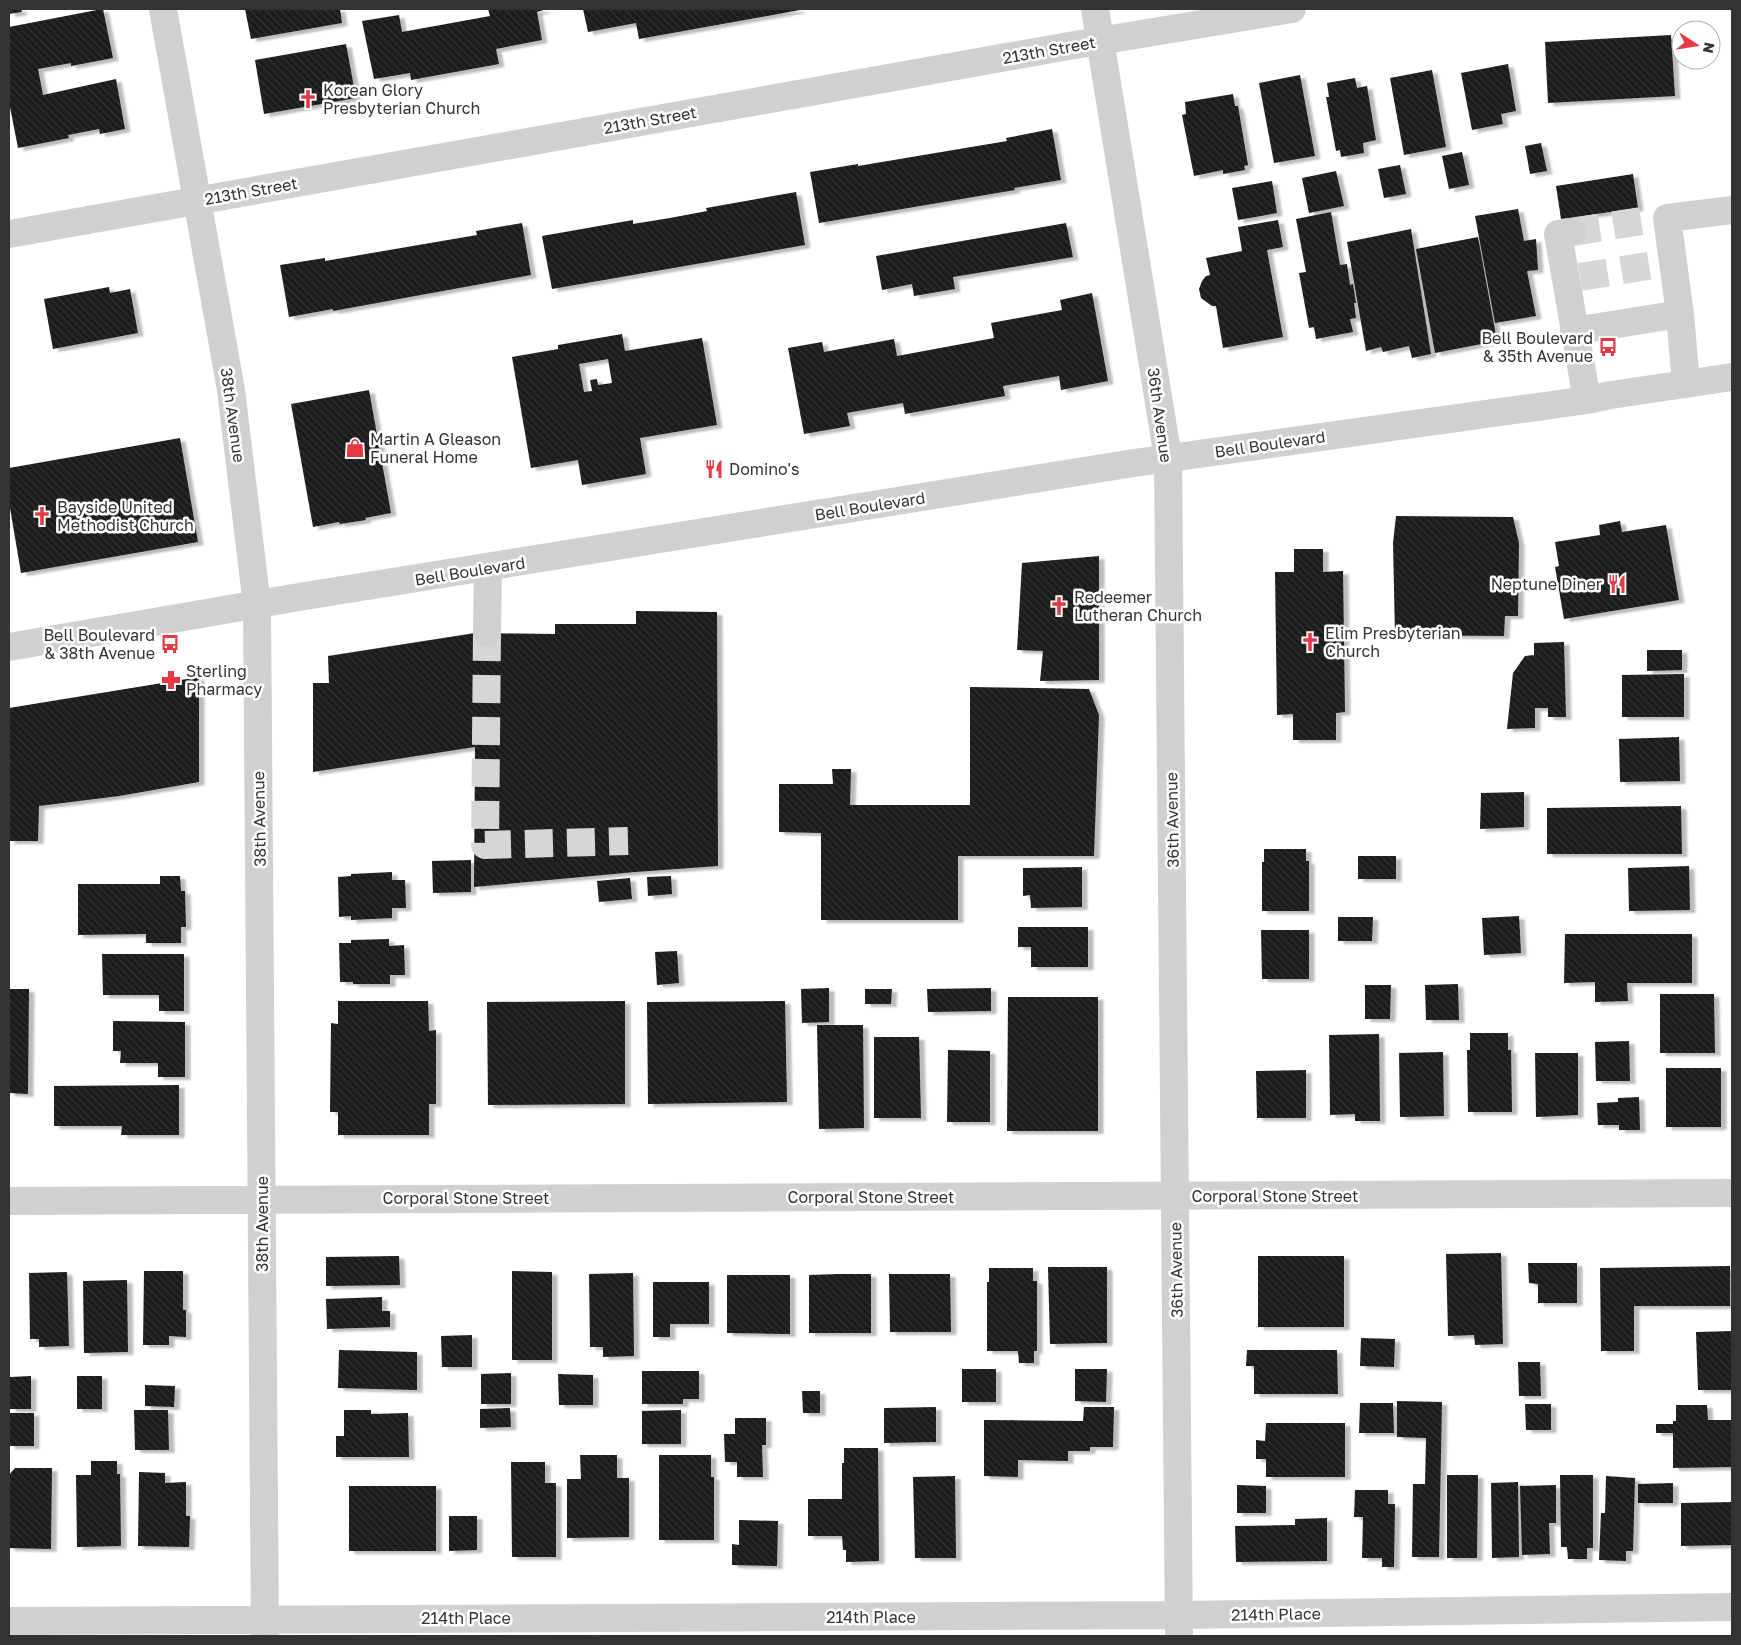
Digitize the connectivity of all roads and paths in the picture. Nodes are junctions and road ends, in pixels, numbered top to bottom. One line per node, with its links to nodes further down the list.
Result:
1 (163, 9): 5 (street, 38th Avenue)
2 (1095, 9): 4 (street, 36th Avenue)
3 (1292, 9): 4 (street, 213th Street)
4 (1100, 40): 5 (street, 213th Street); 14 (street, 36th Avenue)
5 (197, 201): 8 (street, 213th Street); 16 (street, 38th Avenue)
6 (1732, 210): 9 (street)
7 (1572, 232): 10 (street)
8 (9, 234)
9 (1680, 314): 10 (street); 12 (street)
10 (1574, 331): 13 (street)
11 (1732, 377): 12 (street, Bell Boulevard)
12 (1686, 384): 13 (street, Bell Boulevard)
13 (1587, 400): 14 (street, Bell Boulevard)
14 (1168, 458): 15 (street, Bell Boulevard); 20 (street, 36th Avenue)
15 (488, 567): 16 (street, Bell Boulevard); 17 (street)
16 (257, 604): 18 (street, Bell Boulevard); 21 (street, 38th Avenue)
17 (487, 633)
18 (9, 647)
19 (1732, 1194): 20 (street, Corporal Stone Street)
20 (1175, 1196): 21 (street, Corporal Stone Street); 25 (street, 36th Avenue)
21 (262, 1199): 22 (street, Corporal Stone Street); 26 (street, 38th Avenue)
22 (9, 1200)
23 (1732, 1607): 25 (street, 214th Place)
24 (9, 1621): 26 (street, 214th Place)
25 (1179, 1626): 26 (street, 214th Place)
26 (265, 1628)

